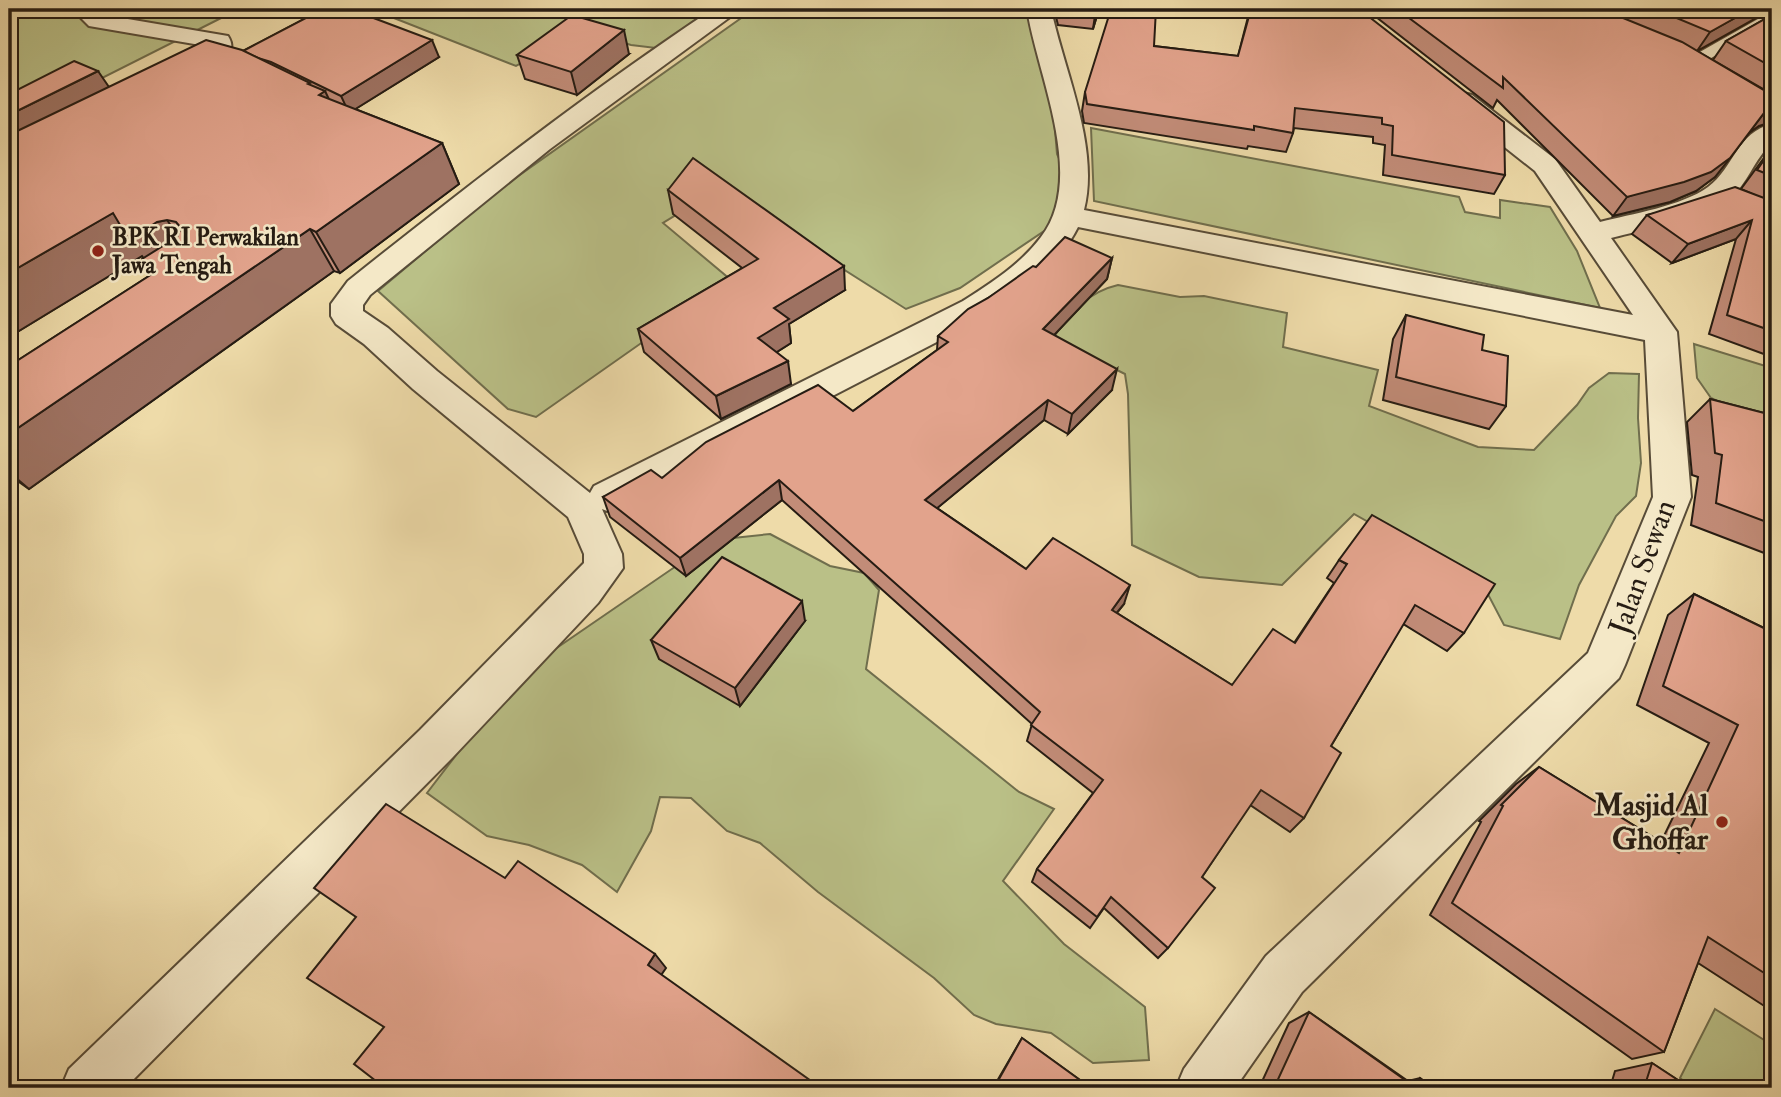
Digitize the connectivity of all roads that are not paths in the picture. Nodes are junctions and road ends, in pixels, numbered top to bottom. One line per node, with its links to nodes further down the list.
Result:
1 (104, 9): 6 (street)
2 (729, 9): 14 (street)
3 (1039, 9): 11 (street)
4 (1772, 16): 7 (lane)
5 (1668, 49): 7 (street)
6 (214, 55)
7 (1693, 61): 8 (street)
8 (1715, 75)
9 (1434, 79): 12 (street)
10 (1772, 132): 12 (street)
11 (1069, 216): 13 (street); 14 (street)
12 (1593, 234): 13 (street)
13 (1661, 332): 16 (street, Jalan Sewan)
14 (583, 508): 15 (street)
15 (88, 1088)
16 (1203, 1088)

